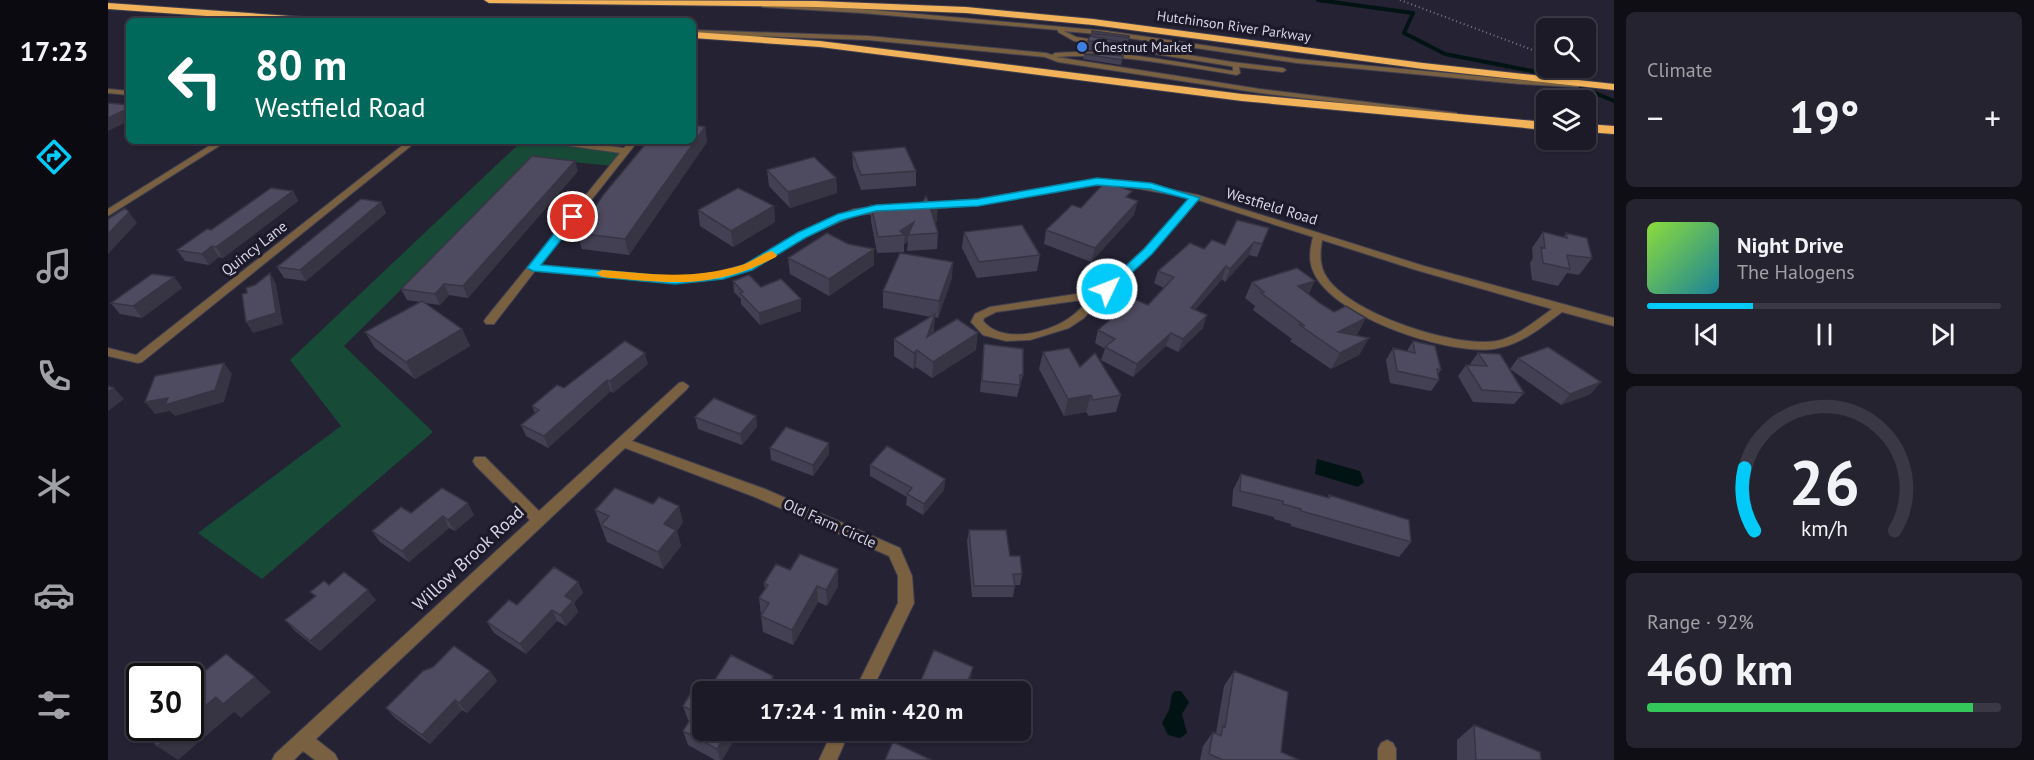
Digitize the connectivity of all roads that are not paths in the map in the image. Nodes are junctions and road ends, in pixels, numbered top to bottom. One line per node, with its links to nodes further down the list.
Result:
1 (489, 0): 2 (highway, Hutchinson River Parkway)
2 (709, 3): 7 (lane); 17 (highway, Hutchinson River Parkway)
3 (108, 6): 6 (highway)
4 (108, 13): 5 (highway)
5 (209, 18)
6 (276, 18)
7 (1056, 29): 10 (lane); 11 (lane)
8 (696, 34): 12 (lane)
9 (696, 34): 21 (highway)
10 (1148, 40): 11 (lane); 17 (lane)
11 (1139, 49): 13 (lane); 14 (lane)
12 (1046, 56): 13 (lane); 15 (lane)
13 (1135, 58): 14 (lane); 15 (lane)
14 (1231, 64): 16 (lane)
15 (1131, 70): 22 (lane)
16 (1283, 70)
17 (1614, 87)
18 (108, 91): 19 (street)
19 (125, 93): 20 (street)
20 (108, 99)
21 (1536, 125)
22 (1536, 125)
23 (1596, 129): 24 (highway)
24 (1614, 130)
25 (219, 144): 31 (street)
26 (409, 144): 38 (street, Quincy Lane)
27 (577, 144): 29 (street)
28 (632, 144): 29 (street)
29 (626, 151): 33 (street)
30 (1195, 198): 32 (street, Westfield Road); 33 (street, Westfield Road); 34 (street)
31 (108, 213)
32 (1318, 236): 35 (street, Westfield Road); 35 (street)
33 (533, 268): 36 (street)
34 (1099, 294): 34 (street)
35 (1560, 308): 37 (street, Westfield Road)
36 (490, 321)
37 (1614, 322)
38 (108, 352)
39 (682, 386): 40 (street, Willow Brook Road)
40 (621, 442): 42 (street, Willow Brook Road); 43 (street, Old Farm Circle)
41 (480, 461): 42 (street)
42 (538, 519): 44 (street, Willow Brook Road)
43 (867, 681)
44 (303, 740): 46 (street, Willow Brook Road); 47 (street)
45 (837, 741): 48 (street)
46 (281, 760)
47 (329, 760)
48 (828, 760)

